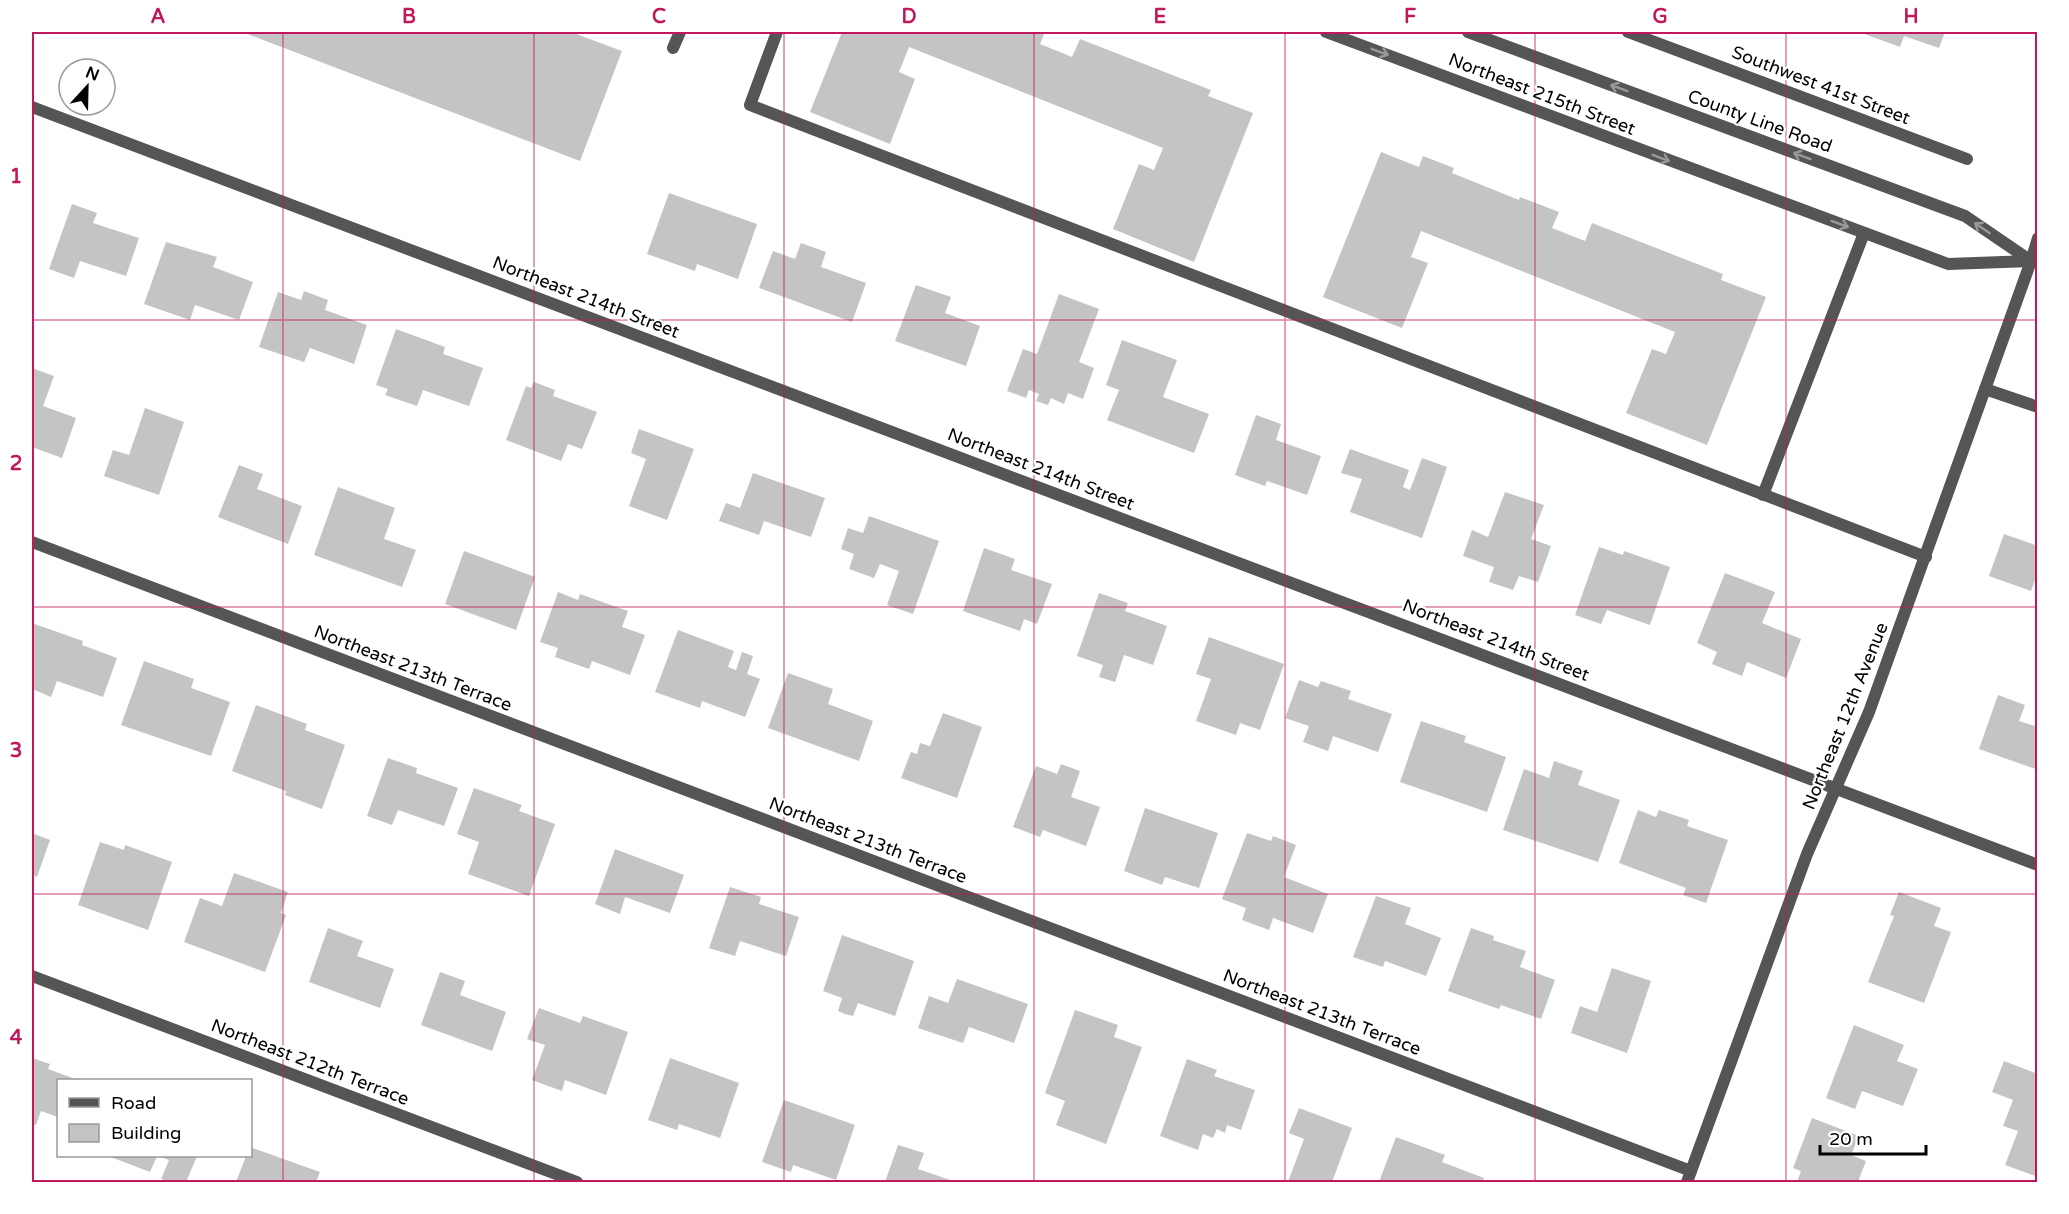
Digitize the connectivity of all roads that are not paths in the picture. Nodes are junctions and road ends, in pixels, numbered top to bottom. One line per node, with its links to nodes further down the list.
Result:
1 (680, 32): 6 (street)
2 (777, 32): 14 (street)
3 (1326, 32): 9 (street, Northeast 215th Street, one-way to 9)
4 (1468, 32): 11 (street, County Line Road, one-way to 4)
5 (1629, 32): 8 (street, Southwest 41st Street)
6 (673, 48)
7 (32, 107): 17 (street, Northeast 214th Street)
8 (1967, 159)
9 (1864, 233): 11 (street); 14 (street)
10 (2037, 238): 11 (street, Northeast 12th Avenue)
11 (2034, 262): 12 (street, Northeast 12th Avenue)
12 (1985, 389): 13 (street); 16 (street, Northeast 12th Avenue)
13 (2037, 407)
14 (1763, 495): 16 (street)
15 (32, 542): 20 (street, Northeast 213th Terrace)
16 (1926, 557): 17 (street, Northeast 12th Avenue)
17 (1835, 788): 18 (street, Northeast 214th Street); 20 (street, Northeast 12th Avenue)
18 (2037, 865)
19 (32, 976): 21 (street, Northeast 212th Terrace)
20 (1689, 1177)
21 (577, 1182)

